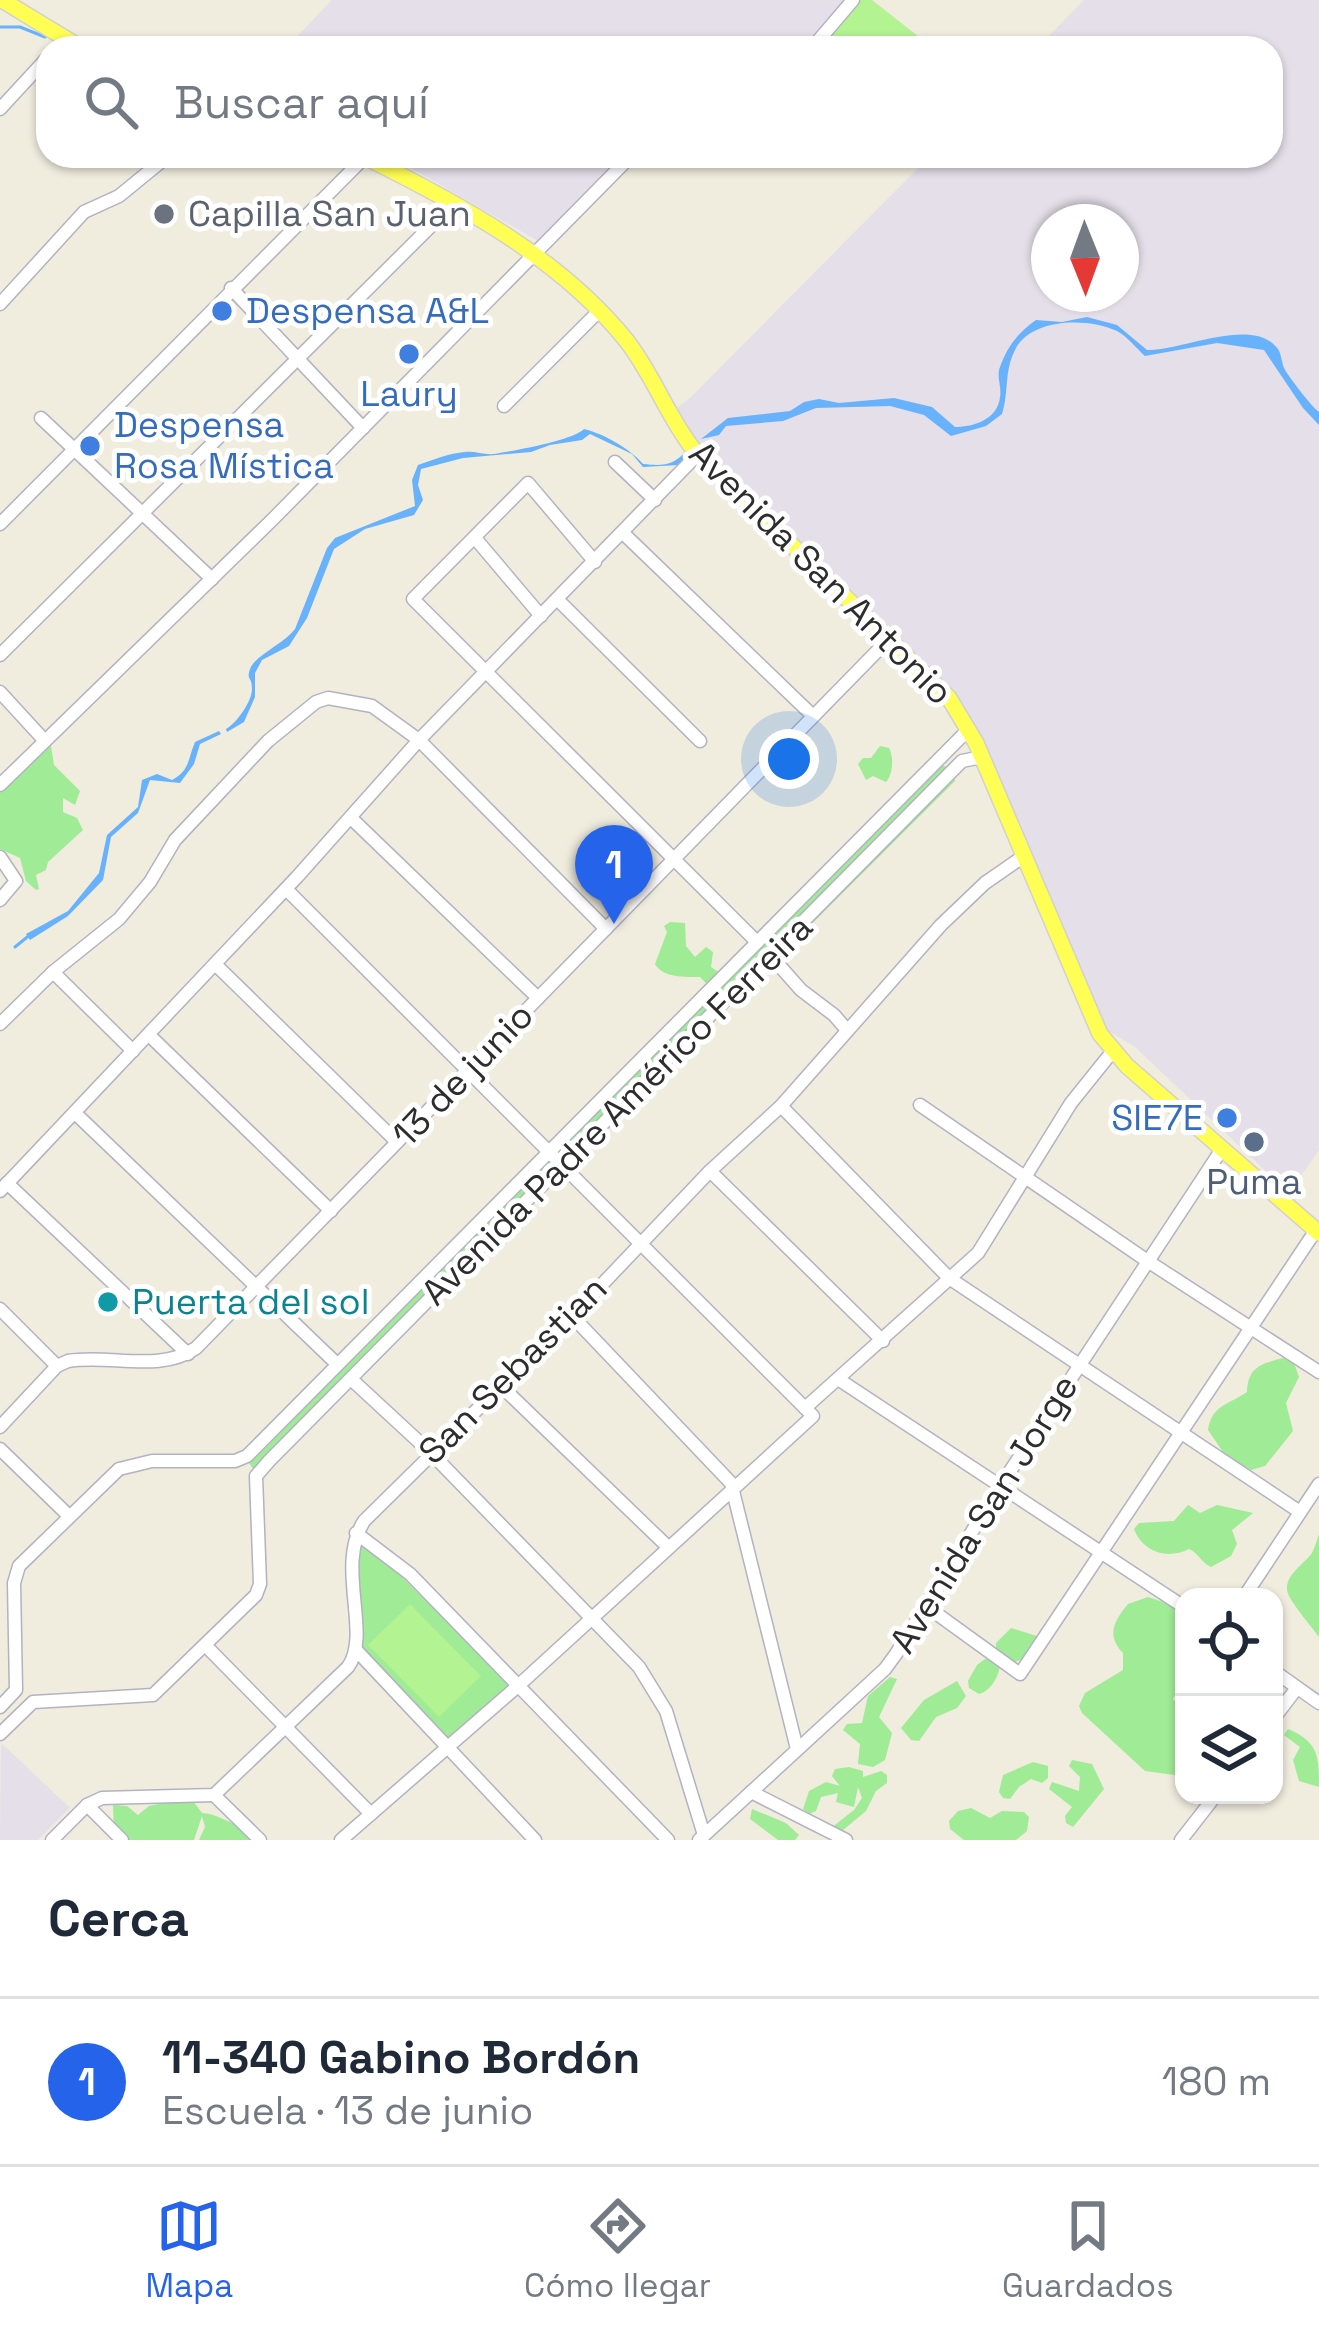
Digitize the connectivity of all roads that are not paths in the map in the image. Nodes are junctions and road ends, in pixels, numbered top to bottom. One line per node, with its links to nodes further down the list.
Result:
1 (2, 0): 3 (main road)
2 (853, 0): 4 (street)
3 (52, 36)
4 (822, 36)
5 (36, 70): 6 (street)
6 (0, 109)
7 (153, 168): 14 (street)
8 (352, 168): 13 (street)
9 (386, 168): 11 (main road, Avenida San Antonio)
10 (620, 168): 12 (street)
11 (453, 204): 12 (main road, Avenida San Antonio); 16 (street)
12 (536, 256): 15 (main road, Avenida San Antonio); 19 (street)
13 (231, 288): 16 (street); 21 (street)
14 (0, 304)
15 (599, 311): 17 (street); 20 (main road, Avenida San Antonio)
16 (297, 359): 19 (street); 24 (street)
17 (504, 406)
18 (41, 418): 21 (street)
19 (363, 428): 29 (street)
20 (693, 448): 23 (street); 32 (main road, Avenida San Antonio)
21 (73, 449): 24 (street); 25 (street)
22 (615, 462): 23 (street)
23 (655, 500): 26 (street)
24 (142, 513): 29 (street); 33 (street)
25 (0, 524)
26 (623, 533): 28 (street); 36 (street)
27 (475, 538): 28 (street); 31 (street); 34 (street)
28 (595, 562): 30 (street)
29 (212, 579): 38 (street)
30 (556, 599): 31 (street); 40 (street)
31 (541, 616): 34 (street)
32 (888, 640): 36 (street, 13 de junio); 37 (main road, Avenida San Antonio)
33 (0, 655)
34 (488, 672): 39 (street); 48 (street)
35 (0, 692): 38 (street)
36 (812, 716): 48 (street, 13 de junio)
37 (969, 729): 41 (street, Avenida Padre Américo Ferreira); 42 (main road, Avenida San Antonio)
38 (44, 740): 44 (street)
39 (419, 740): 45 (street); 51 (street); 55 (street)
40 (700, 741)
41 (953, 748): 43 (street); 52 (street, Avenida Padre Américo Ferreira)
42 (982, 757): 43 (street); 46 (main road, Avenida San Antonio)
43 (962, 761): 53 (street, Avenida Padre Américo Ferreira)
44 (0, 785)
45 (351, 818): 49 (street); 56 (street)
46 (1024, 856): 58 (street, San Sebastian); 61 (main road, Avenida San Antonio)
47 (0, 857): 50 (street)
48 (676, 860): 51 (street, 13 de junio); 52 (street)
49 (286, 889): 54 (street); 62 (street)
50 (0, 901)
51 (606, 929): 56 (street, 13 de junio)
52 (757, 942): 68 (street, Avenida Padre Américo Ferreira)
53 (770, 955): 58 (street); 69 (street, Avenida Padre Américo Ferreira)
54 (215, 964): 59 (street); 66 (street)
55 (53, 972): 57 (street); 60 (street)
56 (538, 998): 62 (street, 13 de junio)
57 (0, 1024)
58 (847, 1030): 64 (street, San Sebastian)
59 (149, 1035): 60 (street); 73 (street)
60 (134, 1051): 65 (street)
61 (1112, 1052): 67 (main road, Avenida San Antonio); 71 (street)
62 (468, 1072): 66 (street, 13 de junio); 68 (street)
63 (920, 1105): 71 (street)
64 (781, 1106): 70 (street, San Sebastian); 77 (street)
65 (75, 1113): 72 (street); 78 (street)
66 (397, 1142): 73 (street, 13 de junio)
67 (1222, 1148): 74 (main road, Avenida San Antonio); 76 (street, Avenida San Jorge)
68 (547, 1151): 69 (street); 85 (street, Avenida Padre Américo Ferreira)
69 (562, 1166): 75 (street); 88 (street, Avenida Padre Américo Ferreira)
70 (710, 1172): 75 (street, San Sebastian); 82 (street)
71 (1026, 1177): 76 (street); 77 (street)
72 (4, 1187): 83 (street)
73 (331, 1210): 78 (street, 13 de junio)
74 (1317, 1232): 81 (street)
75 (638, 1244): 80 (street, San Sebastian); 91 (street)
76 (1146, 1260): 81 (street); 84 (street, Avenida San Jorge)
77 (950, 1278): 82 (street); 84 (street)
78 (258, 1285): 83 (street, 13 de junio); 85 (street)
79 (0, 1310): 86 (street)
80 (572, 1316): 90 (street, San Sebastian); 100 (street)
81 (1250, 1325): 87 (street); 93 (street)
82 (883, 1341): 89 (street)
83 (188, 1354): 86 (street)
84 (1080, 1363): 93 (street); 99 (street, Avenida San Jorge)
85 (337, 1364): 96 (street, Avenida Padre Américo Ferreira)
86 (57, 1366): 92 (street)
87 (1319, 1372)
88 (351, 1379): 95 (street); 97 (street, Avenida Padre Américo Ferreira)
89 (838, 1379): 91 (street); 99 (street)
90 (501, 1385): 95 (street, San Sebastian); 104 (street)
91 (809, 1412): 100 (street)
92 (0, 1427)
93 (1180, 1432): 101 (street); 105 (street)
94 (0, 1450): 102 (street)
95 (430, 1452): 103 (street, San Sebastian); 109 (street)
96 (235, 1461): 97 (street); 102 (street)
97 (256, 1476): 110 (street)
98 (1319, 1484): 101 (street)
99 (1001, 1485): 105 (street); 108 (street, Avenida San Jorge)
100 (732, 1487): 104 (street); 123 (street)
101 (1300, 1512): 106 (street)
102 (69, 1516): 115 (street)
103 (356, 1533): 111 (street); 113 (street)
104 (668, 1547): 109 (street)
105 (1103, 1552): 107 (street); 108 (street)
106 (1250, 1588)
107 (1175, 1601)
108 (926, 1606): 123 (street, Avenida San Jorge)
109 (591, 1616): 113 (street); 129 (street)
110 (206, 1645): 116 (street); 120 (street)
111 (356, 1650): 120 (street); 122 (street)
112 (1283, 1677): 114 (street)
113 (519, 1685): 122 (street); 135 (street)
114 (1298, 1688): 117 (street); 119 (street)
115 (16, 1690): 116 (street); 118 (street)
116 (33, 1702): 121 (street)
117 (1319, 1703)
118 (0, 1706)
119 (1283, 1707)
120 (283, 1725): 125 (street); 128 (street)
121 (0, 1734)
122 (446, 1748): 128 (street); 134 (street)
123 (797, 1749): 124 (street, Avenida San Jorge)
124 (751, 1792): 129 (street, Avenida San Jorge); 136 (street)
125 (214, 1795): 127 (street); 132 (street)
126 (1209, 1804): 137 (street)
127 (87, 1805): 130 (street); 131 (street)
128 (371, 1814): 133 (street)
129 (701, 1838)
130 (52, 1840)
131 (122, 1840)
132 (260, 1840)
133 (341, 1840)
134 (535, 1840)
135 (668, 1840)
136 (846, 1840)
137 (1181, 1840)

